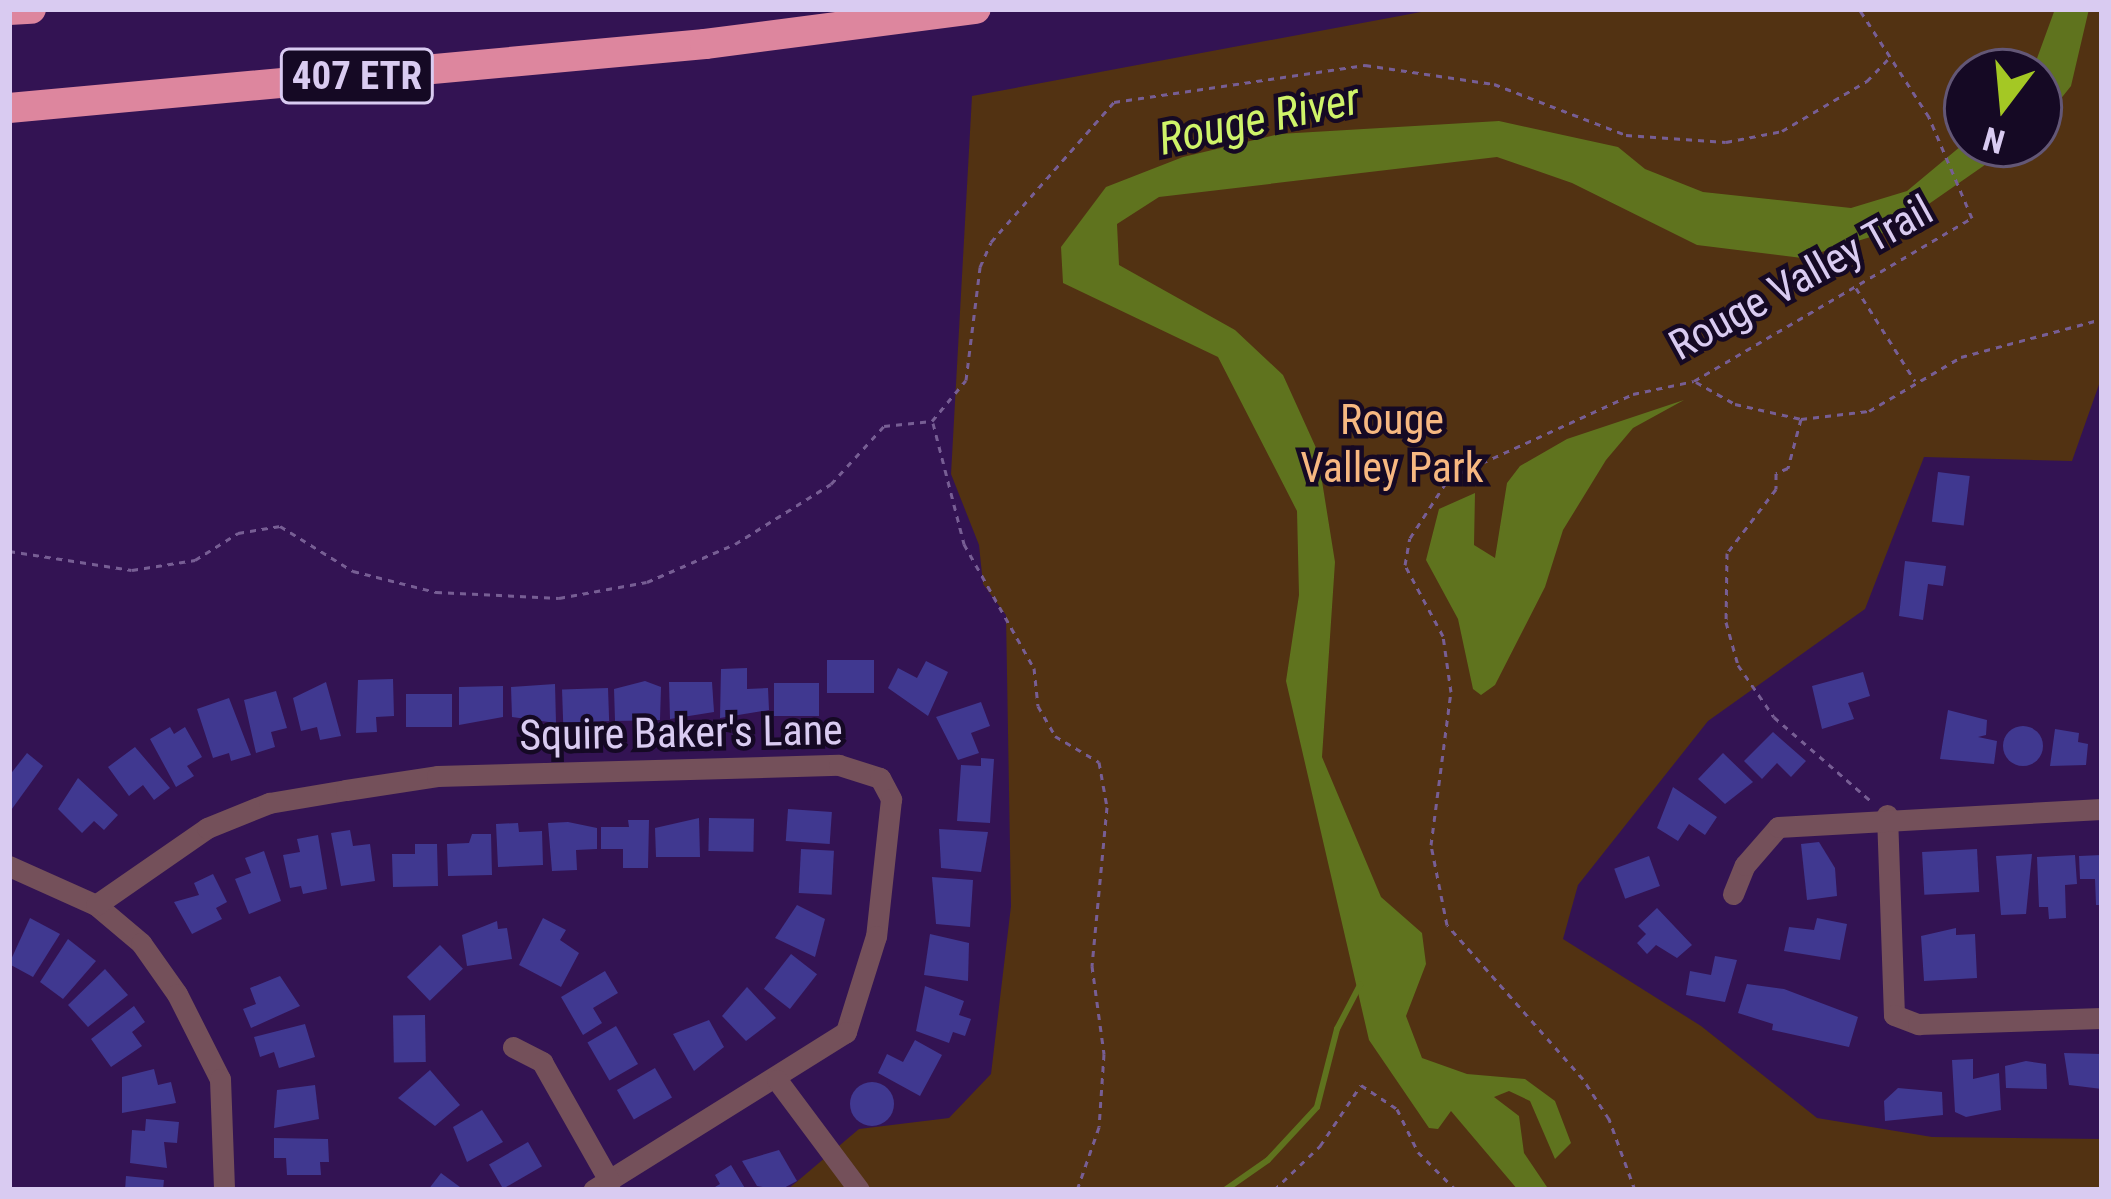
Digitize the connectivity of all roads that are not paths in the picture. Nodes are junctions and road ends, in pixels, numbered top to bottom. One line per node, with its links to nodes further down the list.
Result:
1 (32, 9): 3 (highway)
2 (976, 9): 4 (highway, 407 ETR)
3 (9, 10)
4 (9, 108)
5 (2102, 809): 6 (street)
6 (1887, 815): 8 (street); 10 (street)
7 (9, 866): 9 (street)
8 (1733, 894)
9 (96, 905): 12 (street, Squire Baker's Lane); 14 (street)
10 (2102, 1018)
11 (513, 1047): 13 (street)
12 (777, 1080): 13 (street, Squire Baker's Lane); 15 (street)
13 (602, 1186)
14 (224, 1190)
15 (859, 1190)

